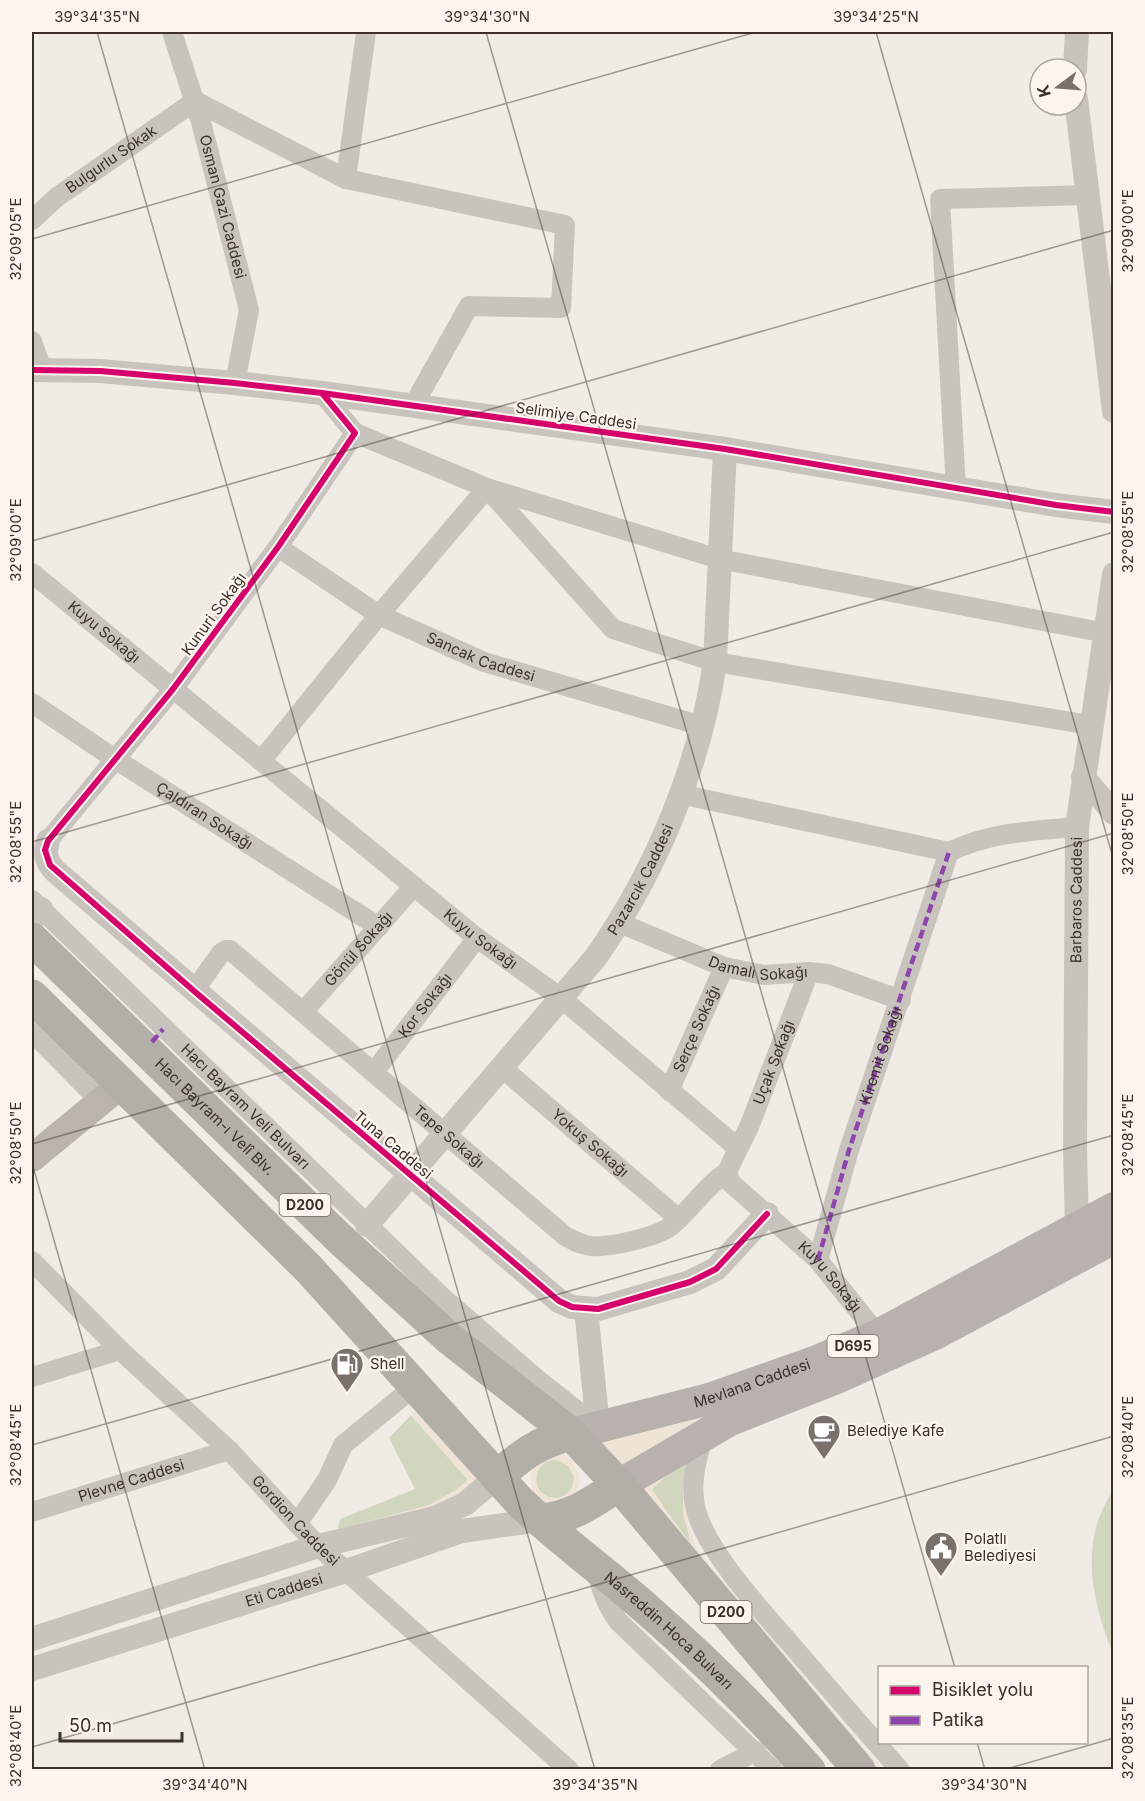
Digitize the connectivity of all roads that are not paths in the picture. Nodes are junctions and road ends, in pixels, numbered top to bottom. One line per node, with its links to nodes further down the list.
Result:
1 (172, 32): 5 (street, Osman Gazi Caddesi)
2 (366, 32): 7 (street)
3 (1077, 32): 4 (street)
4 (1076, 57)
5 (195, 101): 7 (street); 9 (street, Bulgurlu Sokak); 12 (street, Osman Gazi Caddesi)
6 (1078, 117): 8 (street)
7 (346, 179): 14 (street)
8 (1088, 195): 15 (street); 19 (street)
9 (32, 220)
10 (32, 341): 11 (street)
11 (37, 369): 12 (street, Selimiye Caddesi)
12 (235, 383): 13 (street, Selimiye Caddesi)
13 (322, 393): 14 (street, Selimiye Caddesi); 16 (street)
14 (413, 406): 17 (street, Selimiye Caddesi)
15 (1113, 411)
16 (355, 433): 18 (street); 21 (street, Kunuri Sokağı)
17 (725, 448): 19 (street, Selimiye Caddesi); 22 (street, Pazarcık Caddesi)
18 (487, 488): 22 (street); 25 (street); 27 (street)
19 (957, 489): 20 (street, Selimiye Caddesi)
20 (1113, 512)
21 (278, 547): 25 (street, Sancak Caddesi); 28 (street, Kunuri Sokağı)
22 (719, 559): 26 (street); 27 (street, Pazarcık Caddesi)
23 (32, 573): 28 (street, Kuyu Sokağı)
24 (1113, 574): 26 (street, Barbaros Caddesi)
25 (380, 615): 31 (street, Sancak Caddesi); 33 (street)
26 (1106, 633): 30 (street, Barbaros Caddesi)
27 (715, 662): 30 (street); 31 (street, Pazarcık Caddesi)
28 (173, 689): 32 (street, Kunuri Sokağı); 33 (street, Kuyu Sokağı)
29 (32, 703): 32 (street, Çaldıran Sokağı)
30 (1090, 725): 34 (street, Barbaros Caddesi)
31 (702, 726): 35 (street, Pazarcık Caddesi)
32 (115, 759): 38 (street, Kunuri Sokağı); 43 (street, Çaldıran Sokağı)
33 (261, 761): 40 (street, Kuyu Sokağı)
34 (1083, 777): 36 (street); 37 (street, Barbaros Caddesi)
35 (680, 794): 39 (street); 42 (street, Pazarcık Caddesi)
36 (1113, 813)
37 (1077, 827): 39 (street); 66 (street, Barbaros Caddesi)
38 (48, 841): 47 (street, Tuna Caddesi)
39 (949, 852): 50 (street, Kiremit Sokağı)
40 (414, 886): 43 (street, Gönül Sokağı); 44 (street, Kuyu Sokağı)
41 (34, 917): 65 (street, Hacı Bayram Veli Bulvarı); 72 (highway, Hacı Bayram-ı Velî Blv. / D200)
42 (620, 923): 45 (street, Damalı Sokağı); 49 (street, Pazarcık Caddesi)
43 (379, 927): 51 (street, Gönül Sokağı)
44 (477, 938): 49 (street, Kuyu Sokağı); 54 (street, Kor Sokağı)
45 (724, 967): 46 (street, Damalı Sokağı); 55 (street, Serçe Sokağı)
46 (808, 972): 50 (street, Damalı Sokağı); 58 (street, Uçak Sokağı)
47 (194, 991): 51 (street, Tepe Sokağı); 61 (street, Tuna Caddesi)
48 (32, 996): 56 (highway, D200)
49 (561, 998): 53 (street, Pazarcık Caddesi); 55 (street, Kuyu Sokağı)
50 (901, 1000): 68 (street, Kiremit Sokağı)
51 (303, 1012): 54 (street, Tepe Sokağı)
52 (32, 1032): 56 (street)
53 (501, 1067): 57 (street, Pazarcık Caddesi); 64 (street, Yokuş Sokağı)
54 (374, 1072): 57 (street, Tepe Sokağı)
55 (669, 1091): 58 (street, Kuyu Sokağı)
56 (111, 1093): 59 (main road); 75 (highway, D200)
57 (447, 1133): 61 (street, Pazarcık Caddesi); 64 (street, Tepe Sokağı)
58 (736, 1151): 60 (street)
59 (32, 1158)
60 (727, 1173): 63 (street, Kuyu Sokağı); 64 (street, Tepe Sokağı)
61 (411, 1175): 65 (street, Pazarcık Caddesi); 70 (street, Tuna Caddesi)
62 (1113, 1208): 66 (main road, Mevlana Caddesi / D695)
63 (767, 1214): 68 (street, Kuyu Sokağı); 70 (street, Tuna Caddesi)
64 (679, 1219)
65 (366, 1225): 72 (street, Hacı Bayram Veli Bulvarı)
66 (1077, 1228): 71 (main road, Mevlana Caddesi / D695)
67 (1113, 1238): 76 (main road, Mevlana Caddesi / D695)
68 (818, 1260): 71 (street, Kuyu Sokağı)
69 (32, 1262): 73 (street, Gordion Caddesi)
70 (586, 1309): 77 (street)
71 (878, 1335): 77 (main road, Mevlana Caddesi / D695)
72 (467, 1336): 77 (highway, Hacı Bayram-ı Velî Blv. / D200)
73 (120, 1350): 74 (street); 78 (street, Gordion Caddesi)
74 (32, 1377)
75 (415, 1386): 79 (highway, D200); 83 (street)
76 (704, 1434): 80 (main road, Mevlana Caddesi / D695); 95 (street)
77 (587, 1439): 79 (highway); 80 (highway, D200)
78 (229, 1450): 82 (street, Plevne Caddesi); 83 (street, Gordion Caddesi)
79 (497, 1477): 81 (highway, D200); 84 (street, Eti Caddesi)
80 (619, 1485): 81 (highway); 94 (highway, D200)
81 (530, 1511): 85 (highway, Nasreddin Hoca Bulvarı / D200); 86 (street, Eti Caddesi)
82 (32, 1512)
83 (297, 1524): 84 (street, Gordion Caddesi)
84 (318, 1546): 86 (street, Gordion Caddesi); 87 (street, Eti Caddesi)
85 (596, 1567): 89 (street); 93 (highway, Nasreddin Hoca Bulvarı / D200)
86 (346, 1570): 88 (street, Eti Caddesi); 90 (street, Gordion Caddesi)
87 (32, 1640)
88 (32, 1669)
89 (756, 1751): 91 (street); 92 (street)
90 (569, 1770)
91 (720, 1770)
92 (773, 1770)
93 (809, 1770)
94 (859, 1770)
95 (900, 1770)

